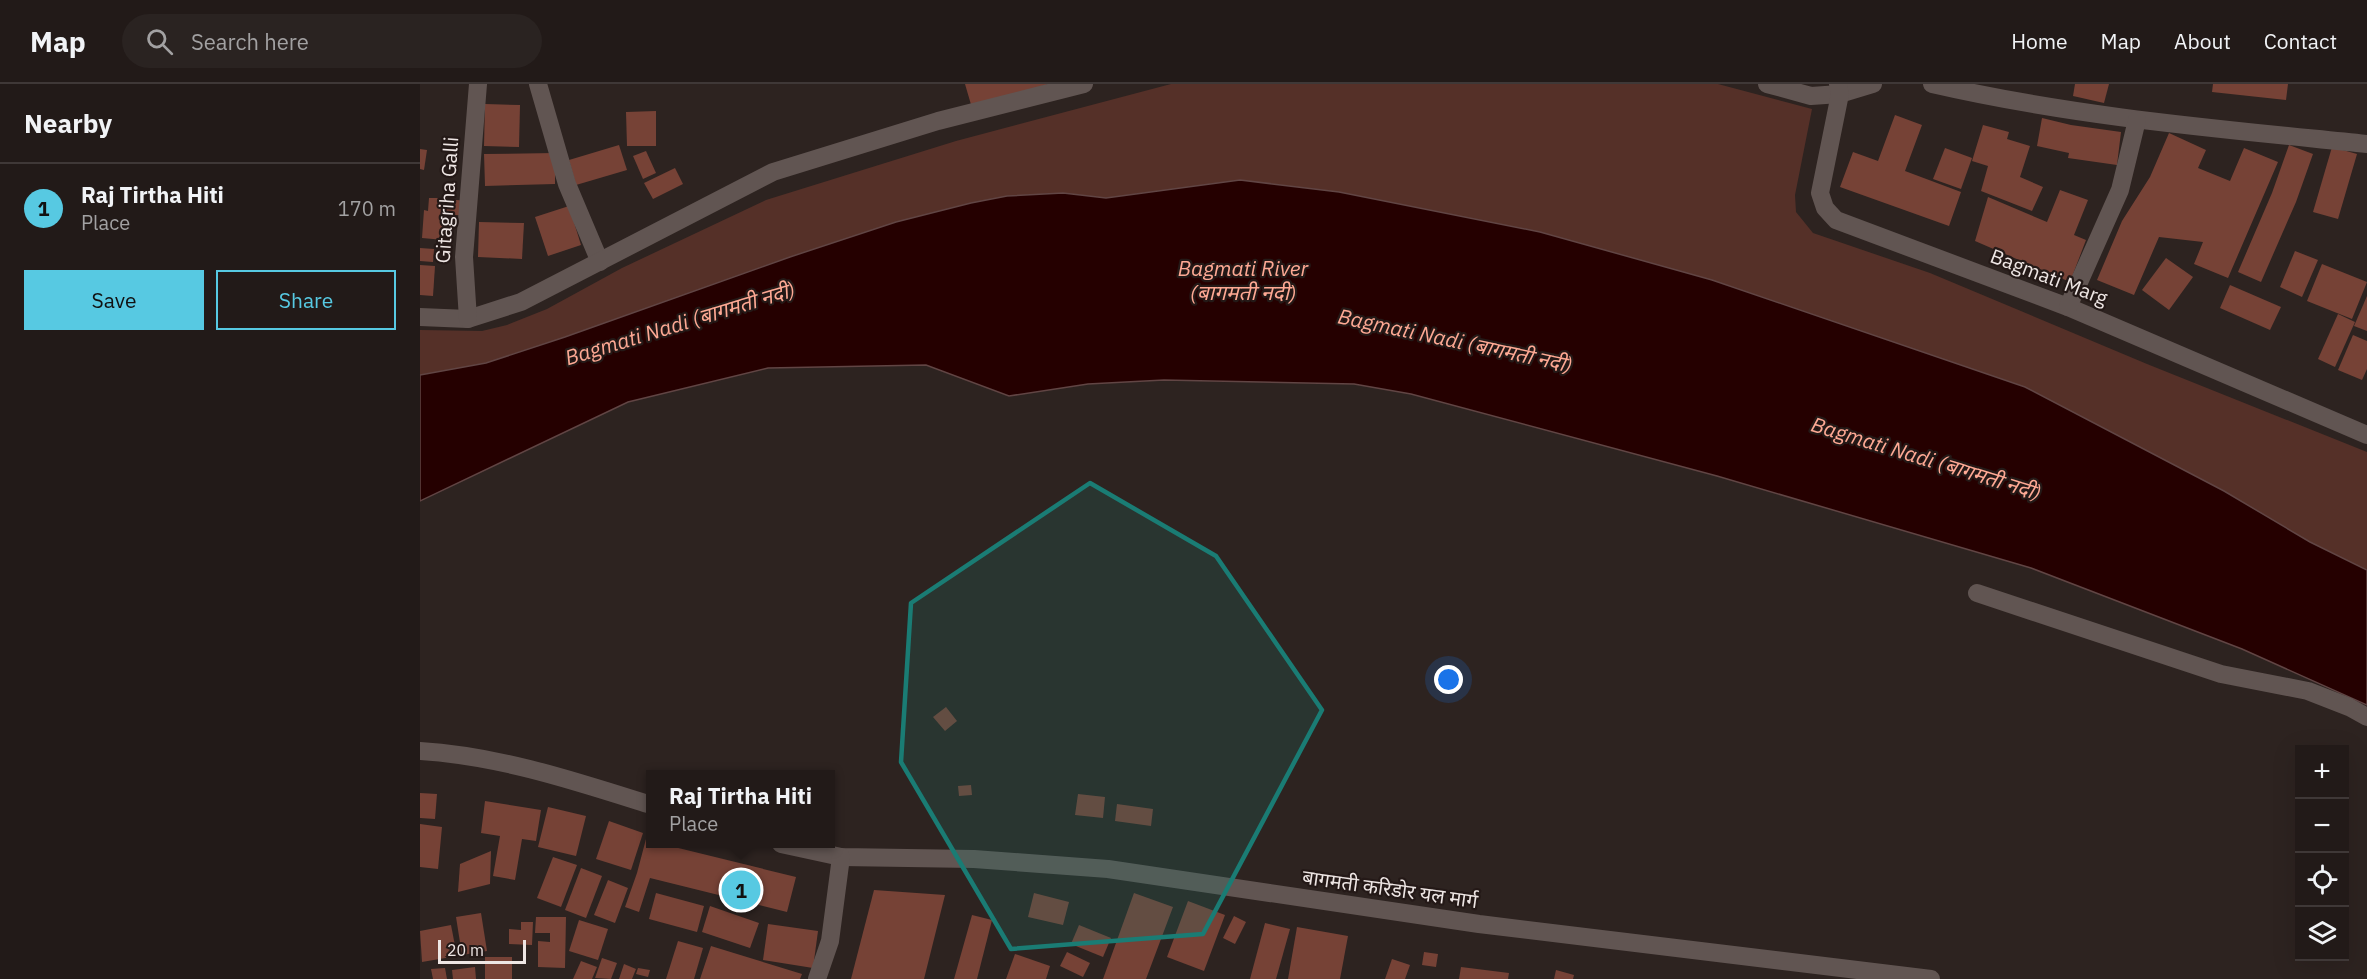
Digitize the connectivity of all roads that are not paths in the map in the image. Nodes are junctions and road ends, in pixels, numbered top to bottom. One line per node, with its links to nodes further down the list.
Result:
1 (478, 84): 13 (street, Gitagriha Galli)
2 (538, 84): 10 (street)
3 (1084, 84): 10 (street)
4 (1767, 84): 7 (street)
5 (1873, 84): 7 (street)
6 (1932, 84): 8 (street)
7 (1839, 89): 11 (street, Bagmati Marg)
8 (2137, 120): 9 (street); 11 (street)
9 (2367, 144)
10 (600, 262): 13 (street)
11 (2068, 307): 14 (street, Bagmati Marg)
12 (420, 317): 13 (street)
13 (468, 319)
14 (2367, 435)
15 (1977, 593): 16 (street)
16 (2367, 717)
17 (420, 751): 18 (street)
18 (646, 803)
19 (802, 848): 20 (street, बागमती करिडोर यल मार्ग)
20 (841, 857): 21 (street, बागमती करिडोर यल मार्ग); 22 (street)
21 (1882, 976): 23 (street, बागमती करिडोर यल मार्ग)
22 (817, 979)
23 (1931, 979)

